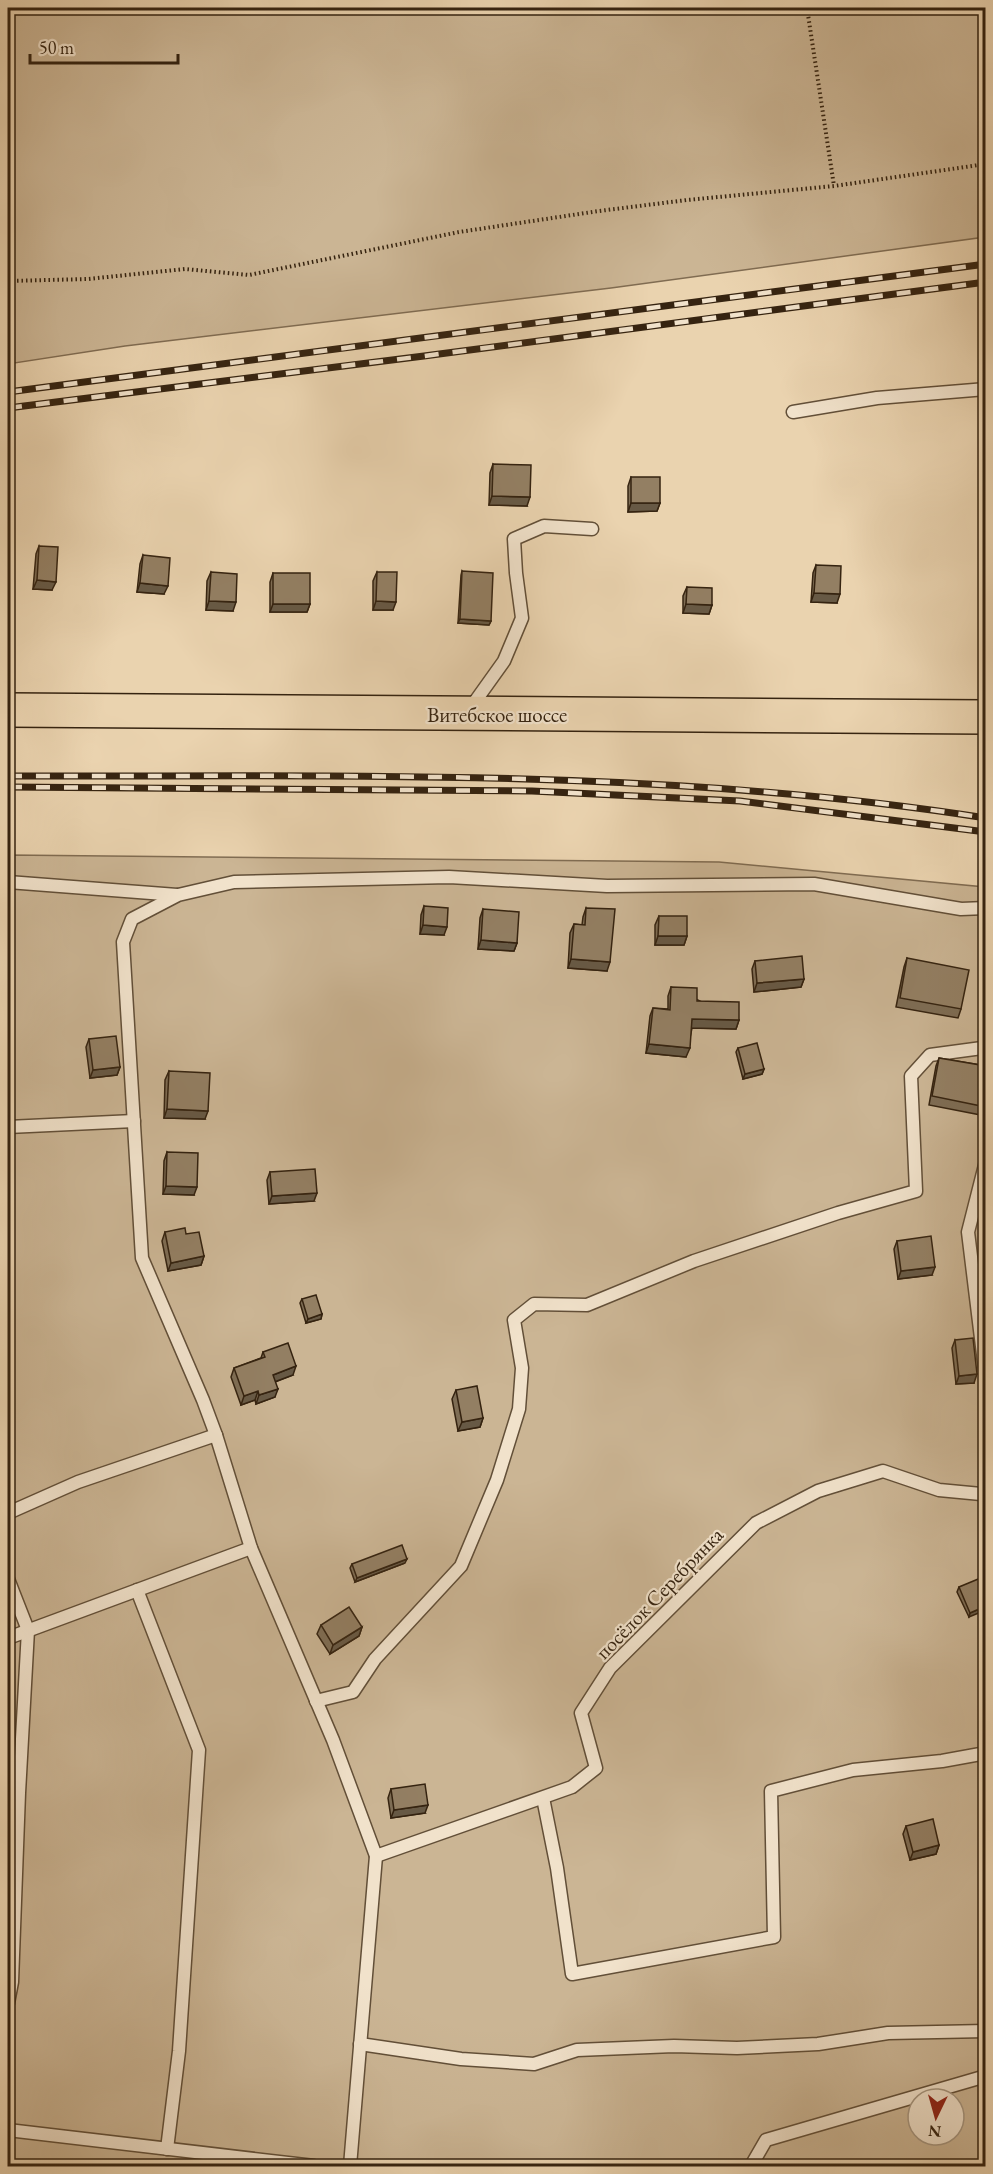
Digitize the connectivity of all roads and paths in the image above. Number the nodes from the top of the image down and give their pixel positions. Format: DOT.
graph roads {
  1 [pos="807,8"];
  2 [pos="986,164"];
  3 [pos="834,186"];
  4 [pos="8,281"];
  5 [pos="986,388"];
  6 [pos="793,412"];
  7 [pos="592,529"];
  8 [pos="8,710"];
  9 [pos="467,713"];
  10 [pos="986,717"];
  11 [pos="8,882"];
  12 [pos="178,895"];
  13 [pos="986,908"];
  14 [pos="986,1049"];
  15 [pos="134,1121"];
  16 [pos="8,1127"];
  17 [pos="986,1161"];
  18 [pos="986,1379"];
  19 [pos="216,1435"];
  20 [pos="986,1488"];
  21 [pos="8,1513"];
  22 [pos="251,1548"];
  23 [pos="8,1579"];
  24 [pos="137,1590"];
  25 [pos="28,1630"];
  26 [pos="8,1638"];
  27 [pos="316,1701"];
  28 [pos="986,1753"];
  29 [pos="543,1798"];
  30 [pos="376,1856"];
  31 [pos="8,2003"];
  32 [pos="986,2031"];
  33 [pos="360,2043"];
  34 [pos="986,2076"];
  35 [pos="8,2130"];
  36 [pos="167,2149"];
  37 [pos="314,2166"];
  38 [pos="350,2166"];
  39 [pos="751,2166"];
  1 -- 3 [label="path"];
  2 -- 3 [label="path"];
  3 -- 4 [label="path"];
  5 -- 6 [label="lane"];
  7 -- 9 [label="lane"];
  8 -- 9 [label="main road, Витебское шоссе"];
  9 -- 10 [label="main road, Витебское шоссе"];
  11 -- 12 [label="lane"];
  12 -- 13 [label="lane"];
  12 -- 15 [label="lane"];
  14 -- 27 [label="lane"];
  15 -- 16 [label="lane"];
  15 -- 19 [label="lane"];
  17 -- 18 [label="lane"];
  19 -- 21 [label="lane"];
  19 -- 22 [label="lane"];
  20 -- 29 [label="lane, посёлок Серебрянка"];
  22 -- 24 [label="lane"];
  22 -- 27 [label="lane"];
  23 -- 25 [label="lane"];
  24 -- 25 [label="lane"];
  24 -- 36 [label="lane"];
  25 -- 26 [label="lane"];
  25 -- 31 [label="lane"];
  27 -- 30 [label="lane"];
  28 -- 29 [label="lane"];
  29 -- 30 [label="lane, посёлок Серебрянка"];
  30 -- 33 [label="lane"];
  32 -- 33 [label="lane"];
  33 -- 38 [label="lane"];
  34 -- 39 [label="lane"];
  35 -- 36 [label="lane"];
  36 -- 37 [label="lane"];
}
